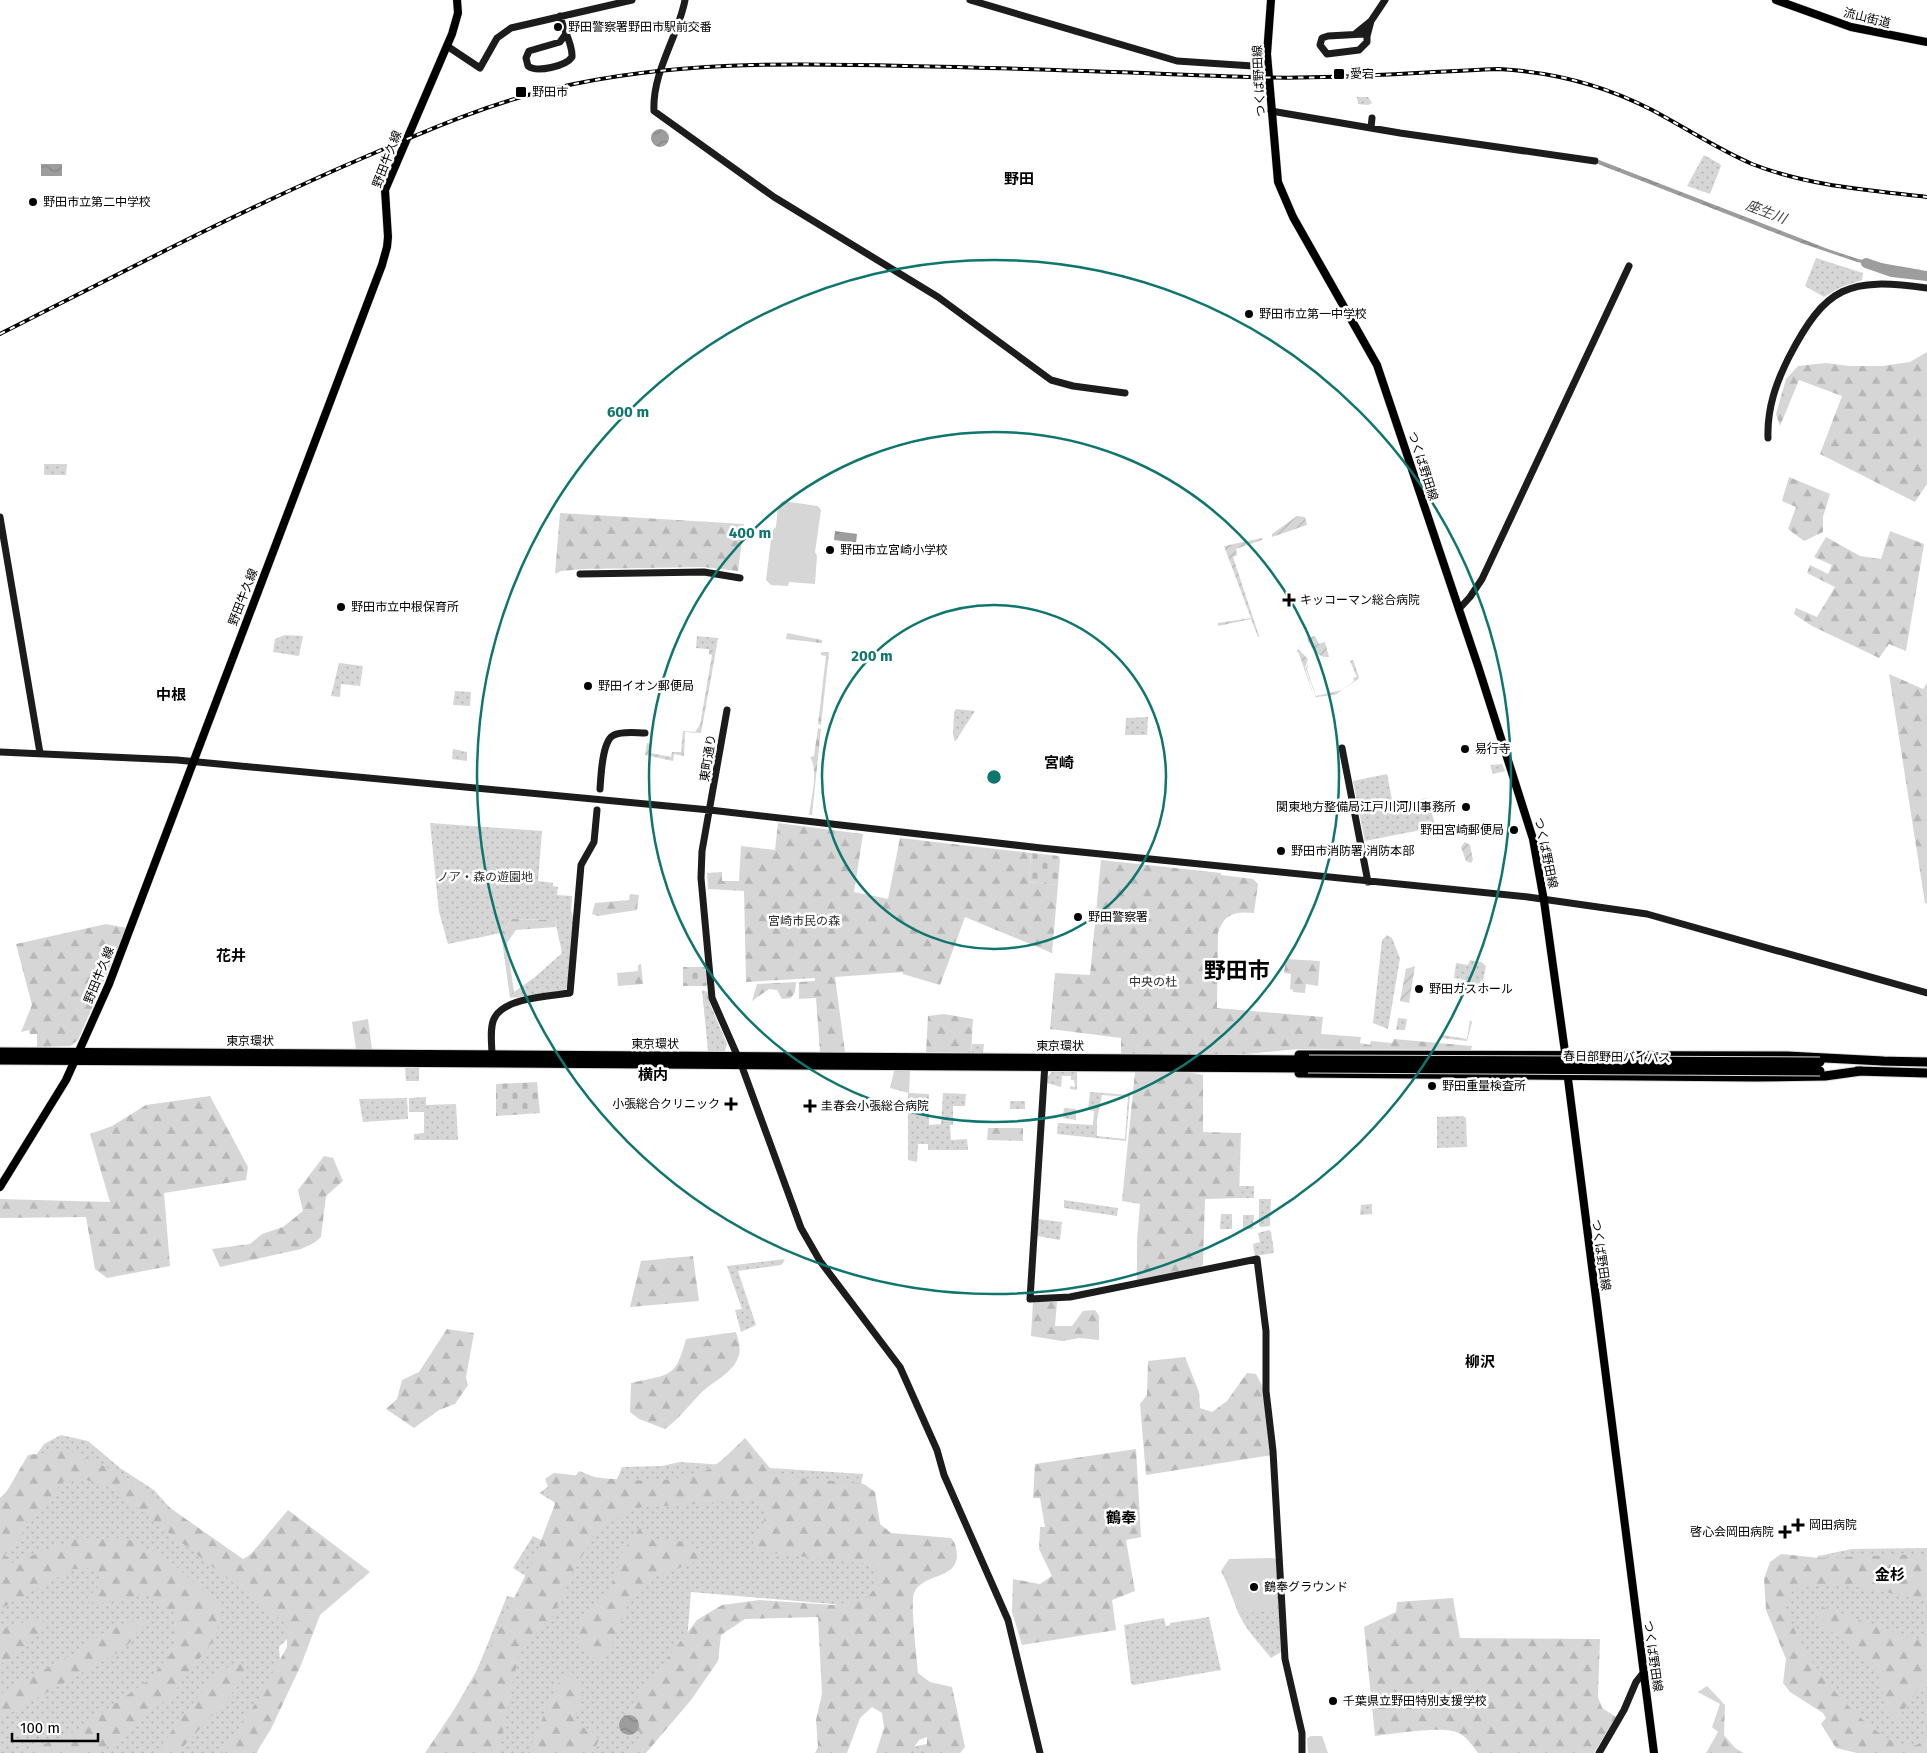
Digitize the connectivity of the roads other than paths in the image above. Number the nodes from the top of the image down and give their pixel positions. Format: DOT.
graph roads {
  1 [pos="458,0"];
  2 [pos="632,0"];
  3 [pos="685,0"];
  4 [pos="970,0"];
  5 [pos="1271,0"];
  6 [pos="1385,0"];
  7 [pos="1776,0"];
  8 [pos="560,16"];
  9 [pos="1371,21"];
  10 [pos="1355,34"];
  11 [pos="565,35"];
  12 [pos="1367,36"];
  13 [pos="1927,42"];
  14 [pos="447,46"];
  15 [pos="1268,67"];
  16 [pos="1271,112"];
  17 [pos="1372,118"];
  18 [pos="1371,128"];
  19 [pos="1595,161"];
  20 [pos="1629,266"];
  21 [pos="1927,288"];
  22 [pos="1125,394"];
  23 [pos="1768,438"];
  24 [pos="0,517"];
  25 [pos="580,574"];
  26 [pos="740,578"];
  27 [pos="1459,609"];
  28 [pos="726,710"];
  29 [pos="645,733"];
  30 [pos="1342,748"];
  31 [pos="0,752"];
  32 [pos="40,753"];
  33 [pos="193,762"];
  34 [pos="600,789"];
  35 [pos="597,810"];
  36 [pos="710,810"];
  37 [pos="1368,882"];
  38 [pos="1544,901"];
  39 [pos="1927,993"];
  40 [pos="0,1052"];
  41 [pos="492,1055"];
  42 [pos="1565,1056"];
  43 [pos="78,1057"];
  44 [pos="0,1060"];
  45 [pos="1250,1060"];
  46 [pos="740,1061"];
  47 [pos="1883,1061"];
  48 [pos="1045,1062"];
  49 [pos="1927,1062"];
  50 [pos="1308,1064"];
  51 [pos="1189,1067"];
  52 [pos="1820,1067"];
  53 [pos="1861,1071"];
  54 [pos="1927,1073"];
  55 [pos="1568,1076"];
  56 [pos="0,1187"];
  57 [pos="1644,1672"];
  58 [pos="1040,1753"];
  59 [pos="1302,1753"];
  60 [pos="1599,1753"];
  61 [pos="1654,1753"];
  1 -- 14 [label="main road, 野田牛久線"];
  2 -- 8 [label="street"];
  3 -- 22 [label="street"];
  4 -- 15 [label="street"];
  5 -- 15 [label="main road, つくば野田線"];
  6 -- 9 [label="street"];
  7 -- 13 [label="main road, 流山街道"];
  8 -- 11 [label="street"];
  8 -- 14 [label="street"];
  9 -- 10 [label="street"];
  9 -- 12 [label="street"];
  10 -- 12 [label="street"];
  10 -- 12 [label="street"];
  11 -- 11 [label="street"];
  14 -- 33 [label="main road, 野田牛久線"];
  15 -- 16 [label="main road, つくば野田線"];
  16 -- 18 [label="street"];
  16 -- 27 [label="main road, つくば野田線"];
  17 -- 18 [label="street"];
  18 -- 19 [label="street"];
  20 -- 27 [label="street"];
  21 -- 23 [label="street"];
  24 -- 32 [label="street"];
  25 -- 26 [label="street"];
  27 -- 38 [label="main road, つくば野田線"];
  28 -- 36 [label="street, 東町通り"];
  29 -- 34 [label="street"];
  30 -- 37 [label="street"];
  31 -- 32 [label="street"];
  32 -- 33 [label="street"];
  33 -- 36 [label="street"];
  33 -- 43 [label="main road, 野田牛久線"];
  35 -- 41 [label="street"];
  36 -- 37 [label="street"];
  36 -- 46 [label="street, 東町通り"];
  37 -- 38 [label="street"];
  38 -- 39 [label="street"];
  38 -- 42 [label="main road, つくば野田線"];
  40 -- 43 [label="highway, 東京環状"];
  41 -- 43 [label="highway, 東京環状"];
  41 -- 46 [label="highway, 東京環状"];
  42 -- 45 [label="highway"];
  42 -- 47 [label="highway"];
  42 -- 55 [label="main road, つくば野田線"];
  43 -- 44 [label="highway, 東京環状"];
  43 -- 46 [label="highway, 東京環状"];
  43 -- 56 [label="main road, 野田牛久線"];
  45 -- 48 [label="highway, 東京環状"];
  45 -- 50 [label="highway, 東京環状"];
  46 -- 48 [label="highway, 東京環状"];
  46 -- 58 [label="street, 東町通り"];
  47 -- 49 [label="highway, 春日部野田バイパス"];
  47 -- 52 [label="highway, 春日部野田バイパス"];
  48 -- 51 [label="highway, 東京環状"];
  48 -- 59 [label="street"];
  50 -- 51 [label="highway, 東京環状"];
  50 -- 52 [label="highway, 春日部野田バイパス, bridge"];
  51 -- 55 [label="highway"];
  52 -- 53 [label="highway, 春日部野田バイパス"];
  53 -- 54 [label="highway, 春日部野田バイパス"];
  53 -- 55 [label="highway"];
  55 -- 57 [label="main road, つくば野田線"];
  57 -- 60 [label="street"];
  57 -- 61 [label="main road, つくば野田線"];
}
